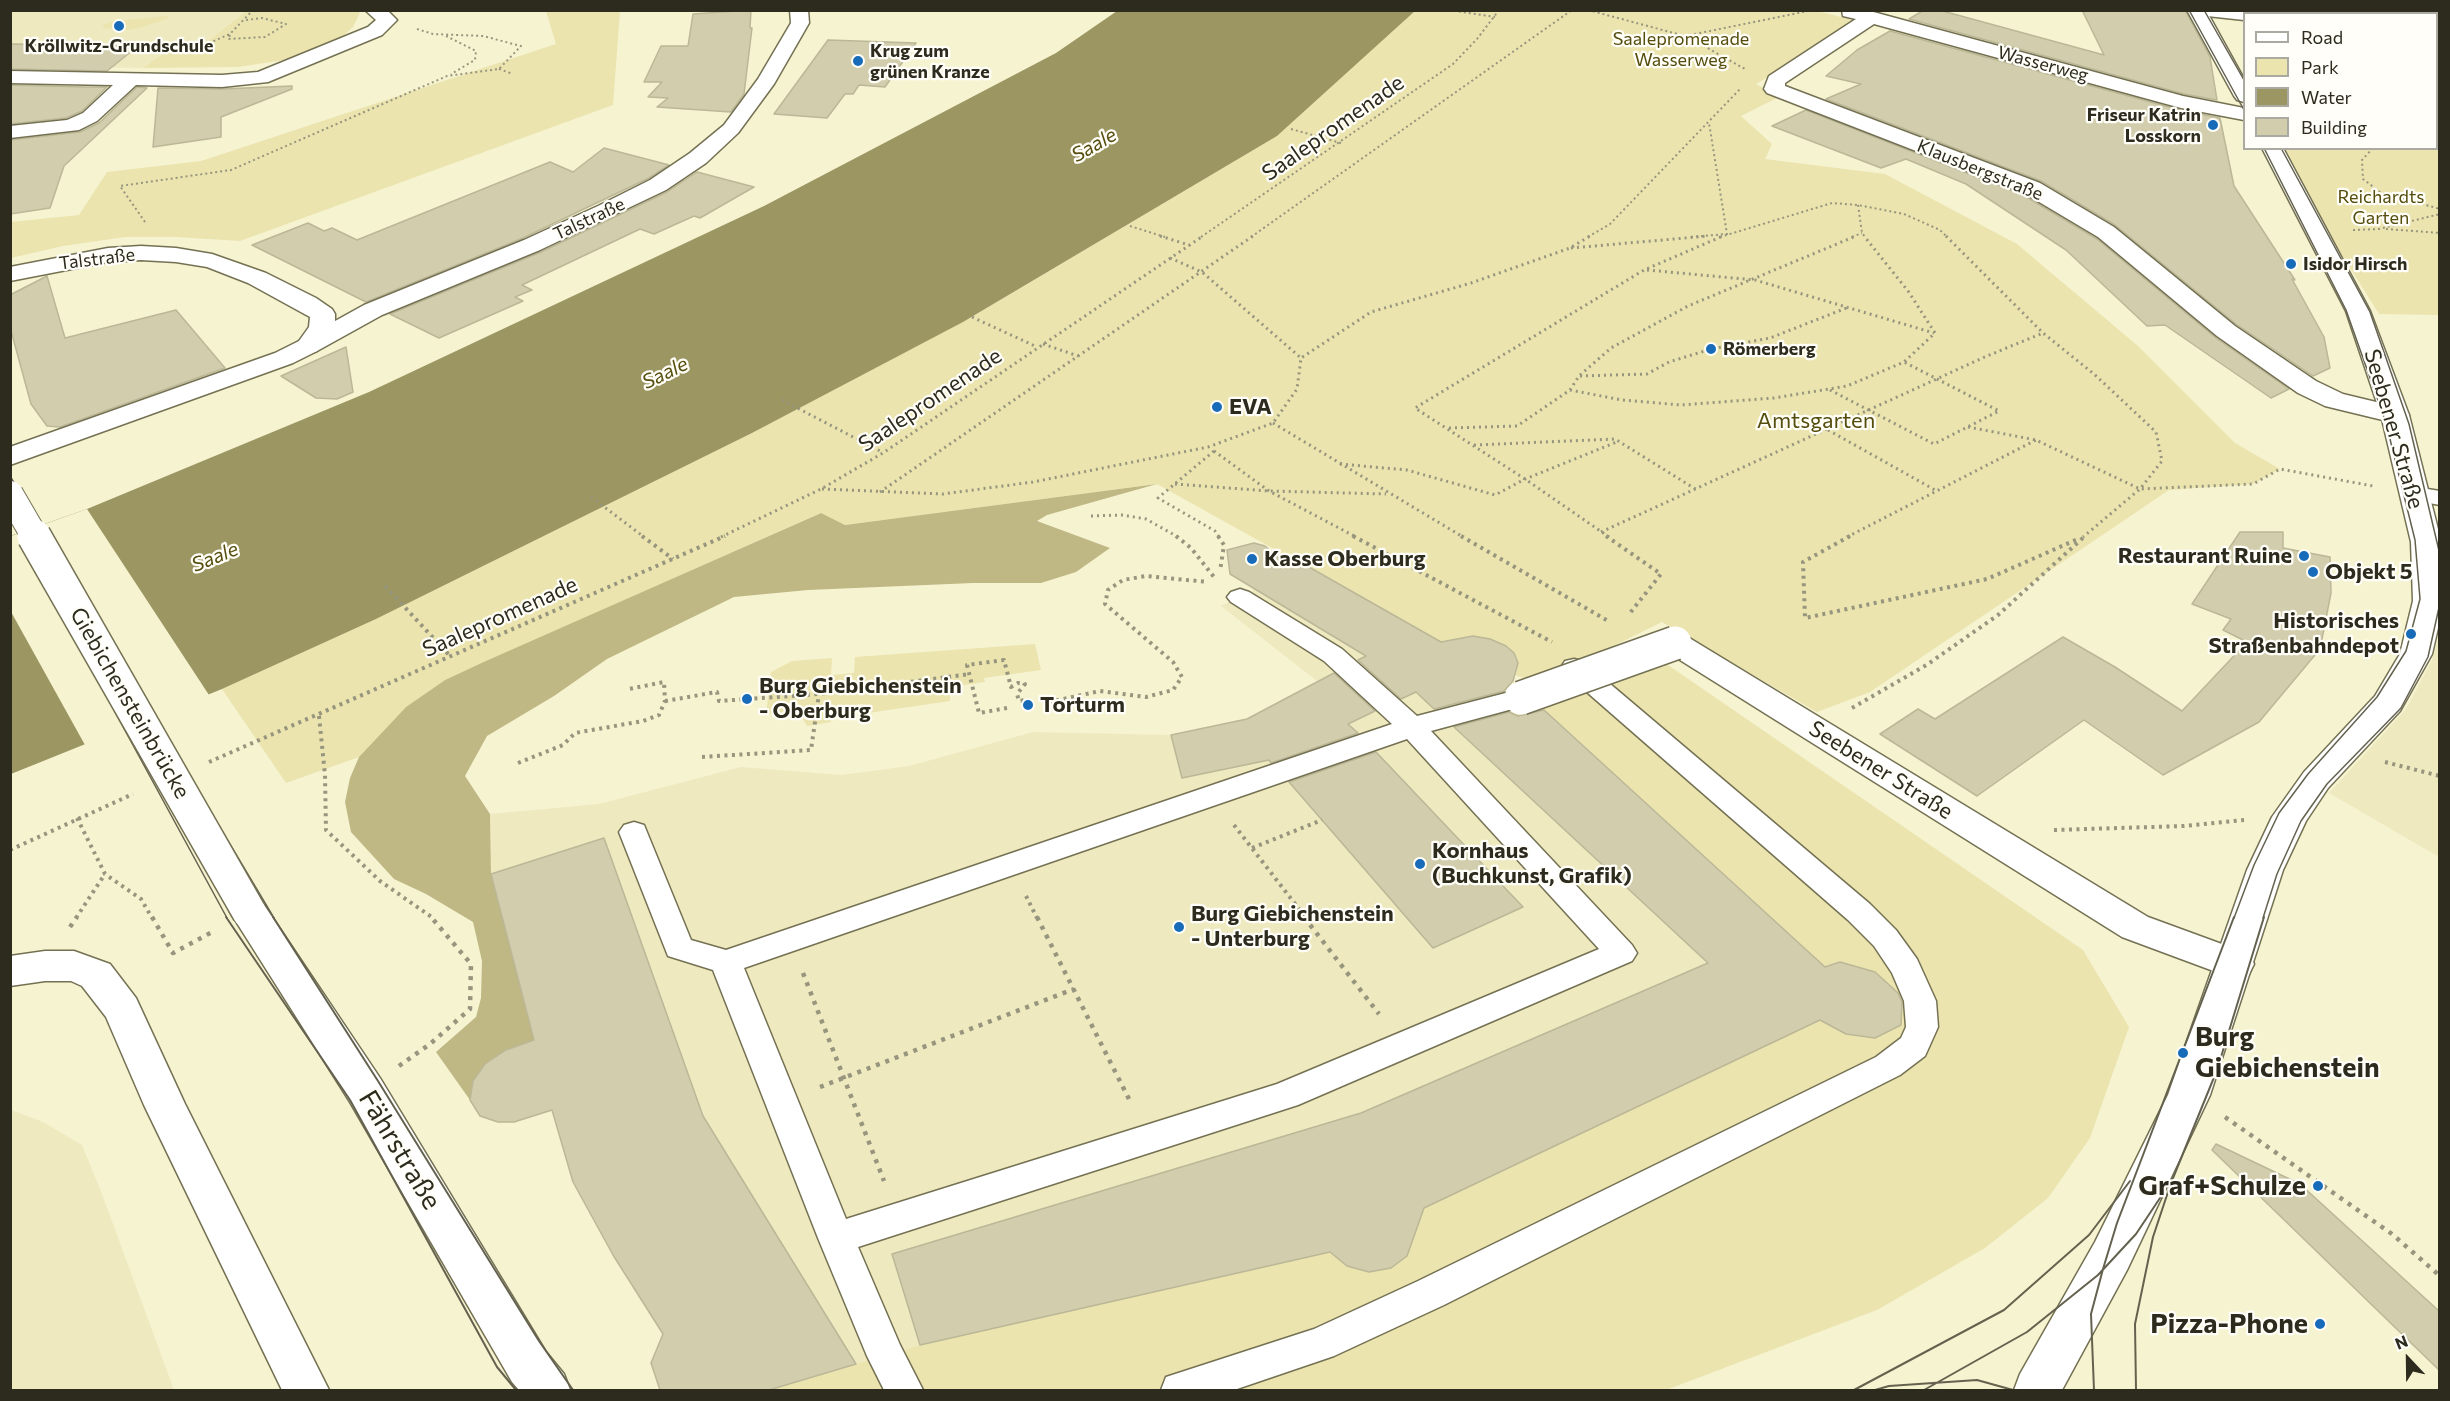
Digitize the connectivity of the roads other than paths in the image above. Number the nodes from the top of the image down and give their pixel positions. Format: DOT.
graph roads {
  1 [pos="800,10"];
  2 [pos="1843,10"];
  3 [pos="2196,10"];
  4 [pos="2207,10"];
  5 [pos="387,14"];
  6 [pos="2243,14"];
  7 [pos="1871,18"];
  8 [pos="10,77"];
  9 [pos="129,80"];
  10 [pos="2243,94"];
  11 [pos="2243,114"];
  12 [pos="10,132"];
  13 [pos="2273,150"];
  14 [pos="40,268"];
  15 [pos="10,274"];
  16 [pos="10,284"];
  17 [pos="309,346"];
  18 [pos="2395,415"];
  19 [pos="10,457"];
  20 [pos="10,495"];
  21 [pos="2427,496"];
  22 [pos="1229,590"];
  23 [pos="1574,667"];
  24 [pos="1521,698"];
  25 [pos="1412,727"];
  26 [pos="634,832"];
  27 [pos="249,912"];
  28 [pos="726,962"];
  29 [pos="2235,964"];
  30 [pos="28,969"];
  31 [pos="836,1238"];
  32 [pos="306,1390"];
  33 [pos="547,1390"];
  34 [pos="903,1390"];
  35 [pos="1180,1390"];
  36 [pos="2037,1390"];
  1 -- 17 [label="street, Talstraße"];
  2 -- 7 [label="street, Wasserweg"];
  3 -- 10 [label="street"];
  4 -- 6 [label="street"];
  5 -- 9 [label="street"];
  7 -- 11 [label="street, Wasserweg"];
  7 -- 18 [label="street, Klausbergstraße"];
  8 -- 9 [label="street"];
  9 -- 12 [label="street"];
  13 -- 18 [label="street, Seebener Straße"];
  14 -- 15 [label="street, Talstraße"];
  14 -- 16 [label="street, Talstraße"];
  14 -- 17 [label="street, Talstraße"];
  17 -- 19 [label="street, Talstraße"];
  18 -- 21 [label="street, Seebener Straße"];
  20 -- 27 [label="street, Giebichensteinbrücke, bridge"];
  21 -- 29 [label="street, Seebener Straße"];
  22 -- 25 [label="lane"];
  23 -- 35 [label="lane"];
  24 -- 25 [label="lane"];
  24 -- 29 [label="street, Seebener Straße, bridge"];
  25 -- 28 [label="lane"];
  25 -- 31 [label="lane"];
  26 -- 28 [label="lane"];
  27 -- 33 [label="street, Fährstraße"];
  28 -- 31 [label="lane"];
  29 -- 36 [label="street, Seebener Straße"];
  30 -- 32 [label="street"];
  31 -- 34 [label="lane"];
}
